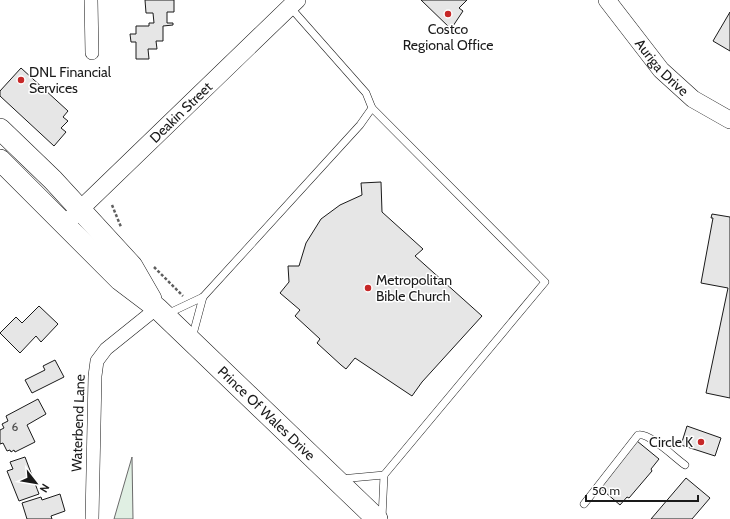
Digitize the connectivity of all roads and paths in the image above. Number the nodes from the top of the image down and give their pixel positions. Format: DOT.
graph roads {
  1 [pos="91,0"];
  2 [pos="607,0"];
  3 [pos="291,2"];
  4 [pos="92,53"];
  5 [pos="372,108"];
  6 [pos="730,120"];
  7 [pos="0,128"];
  8 [pos="0,160"];
  9 [pos="80,208"];
  10 [pos="64,224"];
  11 [pos="202,297"];
  12 [pos="161,312"];
  13 [pos="191,342"];
  14 [pos="685,465"];
  15 [pos="384,475"];
  16 [pos="334,480"];
  17 [pos="584,504"];
  18 [pos="92,519"];
  19 [pos="376,519"];
  20 [pos="382,519"];
  1 -- 4 [label="street"];
  2 -- 6 [label="street, Auriga Drive"];
  3 -- 5 [label="lane"];
  3 -- 9 [label="street, Deakin Street"];
  5 -- 11 [label="lane"];
  5 -- 15 [label="lane"];
  7 -- 9 [label="main road, Prince Of Wales Drive"];
  8 -- 10 [label="main road, Prince Of Wales Drive"];
  9 -- 10 [label="street, Deakin Street"];
  9 -- 12 [label="main road, Prince Of Wales Drive"];
  10 -- 12 [label="main road, Prince Of Wales Drive"];
  11 -- 12 [label="lane"];
  11 -- 13 [label="lane"];
  12 -- 13 [label="main road, Prince Of Wales Drive"];
  12 -- 18 [label="street, Waterbend Lane"];
  13 -- 16 [label="main road, Prince Of Wales Drive"];
  14 -- 17 [label="lane"];
  15 -- 16 [label="lane"];
  15 -- 20 [label="lane"];
  16 -- 19 [label="main road, Prince Of Wales Drive"];
}
